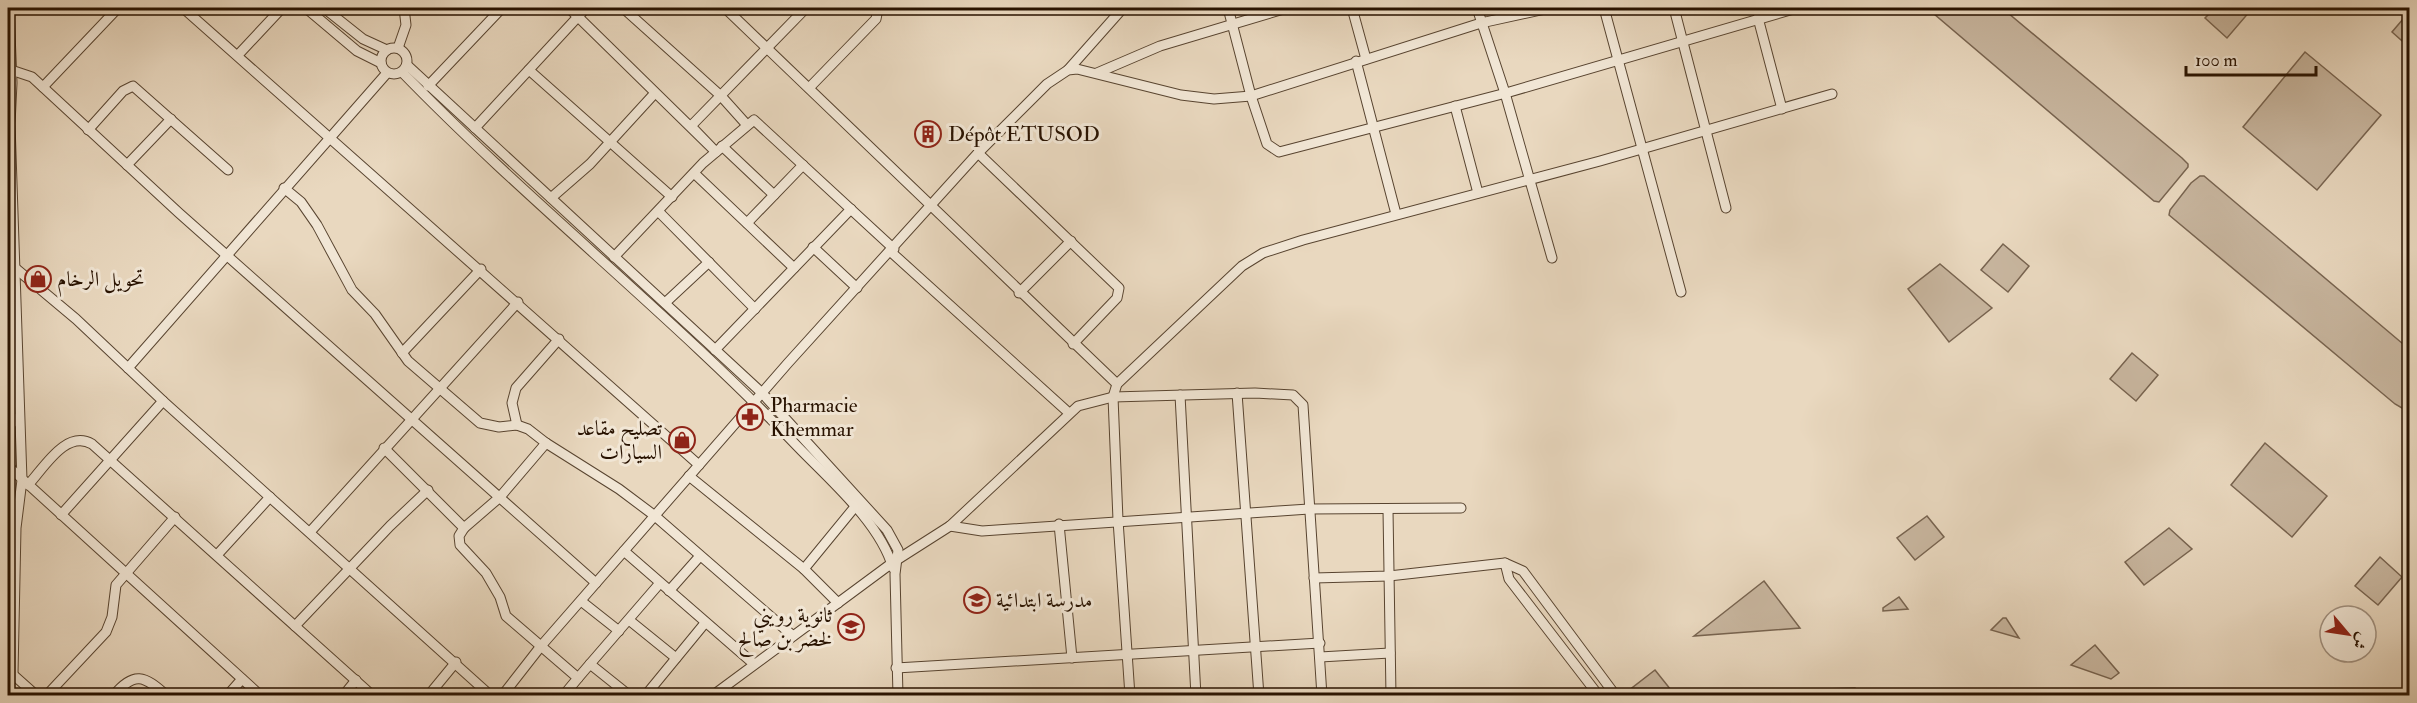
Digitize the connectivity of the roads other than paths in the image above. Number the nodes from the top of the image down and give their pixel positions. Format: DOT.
graph roads {
  1 [pos="9,8"];
  2 [pos="118,8"];
  3 [pos="183,8"];
  4 [pos="282,8"];
  5 [pos="306,8"];
  6 [pos="324,8"];
  7 [pos="404,8"];
  8 [pos="502,8"];
  9 [pos="569,8"];
  10 [pos="586,8"];
  11 [pos="623,8"];
  12 [pos="725,8"];
  13 [pos="806,8"];
  14 [pos="873,8"];
  15 [pos="1123,8"];
  16 [pos="1228,8"];
  17 [pos="1287,8"];
  18 [pos="1352,8"];
  19 [pos="1477,8"];
  20 [pos="1550,8"];
  21 [pos="1604,8"];
  22 [pos="1674,8"];
  23 [pos="1797,8"];
  24 [pos="578,17"];
  25 [pos="1758,18"];
  26 [pos="1481,23"];
  27 [pos="1233,25"];
  28 [pos="1683,42"];
  29 [pos="766,48"];
  30 [pos="392,49"];
  31 [pos="238,55"];
  32 [pos="1361,60"];
  33 [pos="1618,61"];
  34 [pos="381,63"];
  35 [pos="9,69"];
  36 [pos="405,69"];
  37 [pos="529,70"];
  38 [pos="1068,70"];
  39 [pos="387,73"];
  40 [pos="1097,73"];
  41 [pos="428,86"];
  42 [pos="44,87"];
  43 [pos="809,88"];
  44 [pos="655,93"];
  45 [pos="1505,93"];
  46 [pos="1832,94"];
  47 [pos="721,96"];
  48 [pos="1251,96"];
  49 [pos="1455,106"];
  50 [pos="1782,109"];
  51 [pos="171,119"];
  52 [pos="9,124"];
  53 [pos="747,125"];
  54 [pos="1373,126"];
  55 [pos="475,128"];
  56 [pos="88,130"];
  57 [pos="1707,131"];
  58 [pos="330,136"];
  59 [pos="610,142"];
  60 [pos="719,149"];
  61 [pos="1642,149"];
  62 [pos="978,153"];
  63 [pos="127,165"];
  64 [pos="803,165"];
  65 [pos="228,170"];
  66 [pos="694,172"];
  67 [pos="1529,180"];
  68 [pos="284,188"];
  69 [pos="1478,193"];
  70 [pos="774,195"];
  71 [pos="672,197"];
  72 [pos="551,198"];
  73 [pos="930,207"];
  74 [pos="1726,208"];
  75 [pos="851,209"];
  76 [pos="659,212"];
  77 [pos="1396,214"];
  78 [pos="747,223"];
  79 [pos="1071,241"];
  80 [pos="813,247"];
  81 [pos="892,250"];
  82 [pos="226,253"];
  83 [pos="614,256"];
  84 [pos="1552,258"];
  85 [pos="709,262"];
  86 [pos="12,265"];
  87 [pos="794,268"];
  88 [pos="481,269"];
  89 [pos="857,288"];
  90 [pos="1681,292"];
  91 [pos="1019,293"];
  92 [pos="518,303"];
  93 [pos="665,303"];
  94 [pos="755,309"];
  95 [pos="8,318"];
  96 [pos="16,323"];
  97 [pos="559,339"];
  98 [pos="1073,344"];
  99 [pos="715,350"];
  100 [pos="402,353"];
  101 [pos="128,368"];
  102 [pos="1117,384"];
  103 [pos="439,387"];
  104 [pos="762,393"];
  105 [pos="1237,393"];
  106 [pos="1180,395"];
  107 [pos="1113,397"];
  108 [pos="163,402"];
  109 [pos="755,402"];
  110 [pos="1069,413"];
  111 [pos="19,417"];
  112 [pos="410,419"];
  113 [pos="517,425"];
  114 [pos="8,427"];
  115 [pos="546,443"];
  116 [pos="384,448"];
  117 [pos="112,460"];
  118 [pos="699,465"];
  119 [pos="8,466"];
  120 [pos="689,476"];
  121 [pos="25,482"];
  122 [pos="428,490"];
  123 [pos="270,497"];
  124 [pos="500,497"];
  125 [pos="17,508"];
  126 [pos="854,508"];
  127 [pos="1461,508"];
  128 [pos="1309,509"];
  129 [pos="1388,510"];
  130 [pos="1246,512"];
  131 [pos="61,515"];
  132 [pos="655,516"];
  133 [pos="1187,516"];
  134 [pos="175,517"];
  135 [pos="1118,520"];
  136 [pos="8,523"];
  137 [pos="1059,524"];
  138 [pos="950,526"];
  139 [pos="464,528"];
  140 [pos="310,532"];
  141 [pos="624,551"];
  142 [pos="217,555"];
  143 [pos="700,556"];
  144 [pos="895,561"];
  145 [pos="1505,563"];
  146 [pos="804,568"];
  147 [pos="350,569"];
  148 [pos="124,573"];
  149 [pos="1389,576"];
  150 [pos="1314,578"];
  151 [pos="596,583"];
  152 [pos="660,584"];
  153 [pos="669,591"];
  154 [pos="580,601"];
  155 [pos="838,603"];
  156 [pos="629,620"];
  157 [pos="705,623"];
  158 [pos="295,626"];
  159 [pos="619,631"];
  160 [pos="793,636"];
  161 [pos="1320,643"];
  162 [pos="541,646"];
  163 [pos="1256,647"];
  164 [pos="1195,651"];
  165 [pos="1390,652"];
  166 [pos="1127,655"];
  167 [pos="1320,657"];
  168 [pos="676,658"];
  169 [pos="1072,658"];
  170 [pos="456,662"];
  171 [pos="590,664"];
  172 [pos="754,664"];
  173 [pos="896,668"];
  174 [pos="10,672"];
  175 [pos="578,678"];
  176 [pos="242,679"];
  177 [pos="356,680"];
  178 [pos="37,696"];
  179 [pos="46,696"];
  180 [pos="113,696"];
  181 [pos="167,696"];
  182 [pos="227,696"];
  183 [pos="261,696"];
  184 [pos="343,696"];
  185 [pos="373,696"];
  186 [pos="428,696"];
  187 [pos="490,696"];
  188 [pos="502,696"];
  189 [pos="563,696"];
  190 [pos="630,696"];
  191 [pos="645,696"];
  192 [pos="712,696"];
  193 [pos="898,696"];
  194 [pos="1130,696"];
  195 [pos="1196,696"];
  196 [pos="1258,696"];
  197 [pos="1322,696"];
  198 [pos="1391,696"];
  199 [pos="1599,696"];
  200 [pos="1616,696"];
  1 -- 35 [label="street"];
  2 -- 42 [label="street"];
  3 -- 31 [label="street"];
  4 -- 31 [label="street"];
  5 -- 34 [label="street"];
  6 -- 30 [label="street"];
  7 -- 30 [label="street"];
  8 -- 41 [label="street"];
  9 -- 24 [label="street"];
  10 -- 24 [label="street"];
  11 -- 47 [label="street"];
  12 -- 29 [label="street"];
  13 -- 29 [label="street"];
  14 -- 43 [label="street"];
  15 -- 38 [label="street"];
  16 -- 27 [label="street"];
  17 -- 27 [label="street"];
  18 -- 32 [label="street"];
  19 -- 26 [label="street"];
  20 -- 26 [label="street"];
  21 -- 33 [label="street"];
  22 -- 28 [label="street"];
  23 -- 25 [label="street"];
  24 -- 37 [label="street"];
  24 -- 44 [label="street"];
  25 -- 28 [label="street"];
  25 -- 50 [label="street"];
  26 -- 32 [label="street"];
  26 -- 45 [label="street"];
  27 -- 40 [label="street"];
  27 -- 48 [label="street"];
  28 -- 33 [label="street"];
  28 -- 57 [label="street"];
  29 -- 43 [label="street"];
  29 -- 47 [label="street"];
  30 -- 34 [label="street"];
  30 -- 36 [label="street"];
  31 -- 58 [label="street"];
  32 -- 48 [label="street"];
  32 -- 54 [label="street"];
  33 -- 45 [label="street"];
  33 -- 61 [label="street"];
  34 -- 39 [label="street"];
  35 -- 42 [label="street"];
  35 -- 52 [label="street"];
  36 -- 39 [label="street"];
  36 -- 41 [label="street"];
  36 -- 109 [label="street"];
  37 -- 55 [label="street"];
  37 -- 59 [label="street"];
  38 -- 40 [label="street"];
  38 -- 62 [label="street"];
  39 -- 58 [label="street"];
  40 -- 48 [label="street"];
  41 -- 55 [label="street"];
  42 -- 56 [label="street"];
  43 -- 73 [label="street"];
  44 -- 59 [label="street"];
  44 -- 60 [label="street"];
  45 -- 49 [label="street"];
  45 -- 67 [label="street"];
  46 -- 50 [label="street"];
  47 -- 53 [label="street"];
  47 -- 60 [label="street"];
  48 -- 54 [label="street"];
  49 -- 54 [label="street"];
  49 -- 69 [label="street"];
  50 -- 57 [label="street"];
  51 -- 56 [label="street"];
  51 -- 63 [label="street"];
  51 -- 65 [label="street"];
  52 -- 86 [label="street"];
  53 -- 60 [label="street"];
  53 -- 64 [label="street"];
  54 -- 77 [label="street"];
  55 -- 72 [label="street"];
  56 -- 63 [label="street"];
  57 -- 61 [label="street"];
  57 -- 74 [label="street"];
  58 -- 68 [label="street"];
  58 -- 88 [label="street"];
  59 -- 71 [label="street"];
  59 -- 72 [label="street"];
  60 -- 66 [label="street"];
  60 -- 70 [label="street"];
  61 -- 67 [label="street"];
  61 -- 90 [label="street"];
  62 -- 73 [label="street"];
  62 -- 79 [label="street"];
  63 -- 82 [label="street"];
  64 -- 70 [label="street"];
  64 -- 75 [label="street"];
  66 -- 71 [label="street"];
  66 -- 78 [label="street"];
  67 -- 69 [label="street"];
  67 -- 84 [label="street"];
  68 -- 82 [label="street"];
  68 -- 100 [label="street"];
  69 -- 77 [label="street"];
  70 -- 78 [label="street"];
  71 -- 76 [label="street"];
  72 -- 83 [label="street"];
  73 -- 81 [label="street"];
  73 -- 91 [label="street"];
  75 -- 80 [label="street"];
  75 -- 81 [label="street"];
  76 -- 83 [label="street"];
  76 -- 85 [label="street"];
  77 -- 102 [label="street"];
  78 -- 87 [label="street"];
  79 -- 91 [label="street"];
  79 -- 98 [label="street"];
  80 -- 87 [label="street"];
  80 -- 89 [label="street"];
  81 -- 89 [label="street"];
  81 -- 110 [label="street"];
  82 -- 101 [label="street"];
  82 -- 112 [label="street"];
  83 -- 93 [label="street"];
  85 -- 93 [label="street"];
  85 -- 94 [label="street"];
  86 -- 96 [label="street"];
  86 -- 101 [label="street"];
  87 -- 94 [label="street"];
  88 -- 92 [label="street"];
  88 -- 100 [label="street"];
  89 -- 104 [label="street"];
  91 -- 98 [label="street"];
  92 -- 97 [label="street"];
  92 -- 103 [label="street"];
  93 -- 99 [label="street"];
  94 -- 99 [label="street"];
  95 -- 96 [label="street"];
  96 -- 111 [label="street"];
  97 -- 113 [label="street"];
  97 -- 118 [label="street"];
  98 -- 102 [label="street"];
  99 -- 104 [label="street"];
  100 -- 103 [label="street"];
  101 -- 108 [label="street"];
  102 -- 107 [label="street"];
  103 -- 112 [label="street"];
  103 -- 113 [label="street"];
  104 -- 109 [label="street"];
  104 -- 144 [label="street"];
  105 -- 106 [label="street"];
  105 -- 128 [label="street"];
  105 -- 130 [label="street"];
  106 -- 107 [label="street"];
  106 -- 133 [label="street"];
  107 -- 110 [label="street"];
  107 -- 135 [label="street"];
  108 -- 117 [label="street"];
  108 -- 123 [label="street"];
  109 -- 118 [label="street"];
  109 -- 126 [label="street"];
  110 -- 138 [label="street"];
  111 -- 114 [label="street"];
  111 -- 121 [label="street"];
  112 -- 116 [label="street"];
  112 -- 124 [label="street"];
  113 -- 115 [label="street"];
  115 -- 124 [label="street"];
  115 -- 132 [label="street"];
  116 -- 122 [label="street"];
  116 -- 140 [label="street"];
  117 -- 121 [label="street"];
  117 -- 131 [label="street"];
  117 -- 134 [label="street"];
  118 -- 120 [label="street"];
  119 -- 121 [label="street"];
  120 -- 132 [label="street"];
  120 -- 146 [label="street"];
  121 -- 125 [label="street"];
  121 -- 131 [label="street"];
  122 -- 139 [label="street"];
  122 -- 147 [label="street"];
  123 -- 140 [label="street"];
  123 -- 142 [label="street"];
  124 -- 139 [label="street"];
  124 -- 151 [label="street"];
  125 -- 136 [label="street"];
  125 -- 174 [label="street"];
  126 -- 144 [label="street"];
  126 -- 146 [label="street"];
  127 -- 129 [label="street"];
  128 -- 129 [label="street"];
  128 -- 130 [label="street"];
  128 -- 150 [label="street"];
  129 -- 149 [label="street"];
  130 -- 133 [label="street"];
  130 -- 163 [label="street"];
  131 -- 148 [label="street"];
  132 -- 141 [label="street"];
  132 -- 143 [label="street"];
  133 -- 135 [label="street"];
  133 -- 164 [label="street"];
  134 -- 142 [label="street"];
  134 -- 148 [label="street"];
  135 -- 137 [label="street"];
  135 -- 166 [label="street"];
  137 -- 138 [label="street"];
  137 -- 169 [label="street"];
  138 -- 144 [label="street"];
  139 -- 162 [label="street"];
  140 -- 147 [label="street"];
  141 -- 151 [label="street"];
  141 -- 152 [label="street"];
  142 -- 158 [label="street"];
  143 -- 153 [label="street"];
  143 -- 160 [label="street"];
  144 -- 155 [label="street"];
  144 -- 173 [label="street"];
  145 -- 149 [label="street"];
  145 -- 199 [label="street"];
  145 -- 200 [label="street"];
  146 -- 155 [label="street"];
  147 -- 158 [label="street"];
  147 -- 170 [label="street"];
  148 -- 176 [label="street"];
  148 -- 179 [label="street"];
  149 -- 150 [label="street"];
  149 -- 165 [label="street"];
  150 -- 161 [label="street"];
  151 -- 154 [label="street"];
  152 -- 153 [label="street"];
  152 -- 156 [label="street"];
  153 -- 157 [label="street"];
  154 -- 159 [label="street"];
  154 -- 162 [label="street"];
  155 -- 160 [label="street"];
  156 -- 159 [label="street"];
  156 -- 168 [label="street"];
  157 -- 168 [label="street"];
  157 -- 172 [label="street"];
  158 -- 177 [label="street"];
  159 -- 171 [label="street"];
  160 -- 172 [label="street"];
  161 -- 163 [label="street"];
  161 -- 167 [label="street"];
  162 -- 175 [label="street"];
  162 -- 188 [label="street"];
  163 -- 164 [label="street"];
  163 -- 196 [label="street"];
  164 -- 166 [label="street"];
  164 -- 195 [label="street"];
  165 -- 167 [label="street"];
  165 -- 198 [label="street"];
  166 -- 169 [label="street"];
  166 -- 194 [label="street"];
  167 -- 197 [label="street"];
  168 -- 191 [label="street"];
  169 -- 173 [label="street"];
  170 -- 186 [label="street"];
  170 -- 187 [label="street"];
  171 -- 175 [label="street"];
  171 -- 190 [label="street"];
  172 -- 192 [label="street"];
  173 -- 193 [label="street"];
  174 -- 178 [label="street"];
  175 -- 189 [label="street"];
  176 -- 182 [label="street"];
  176 -- 183 [label="street"];
  177 -- 184 [label="street"];
  177 -- 185 [label="street"];
  180 -- 181 [label="street"];
}
